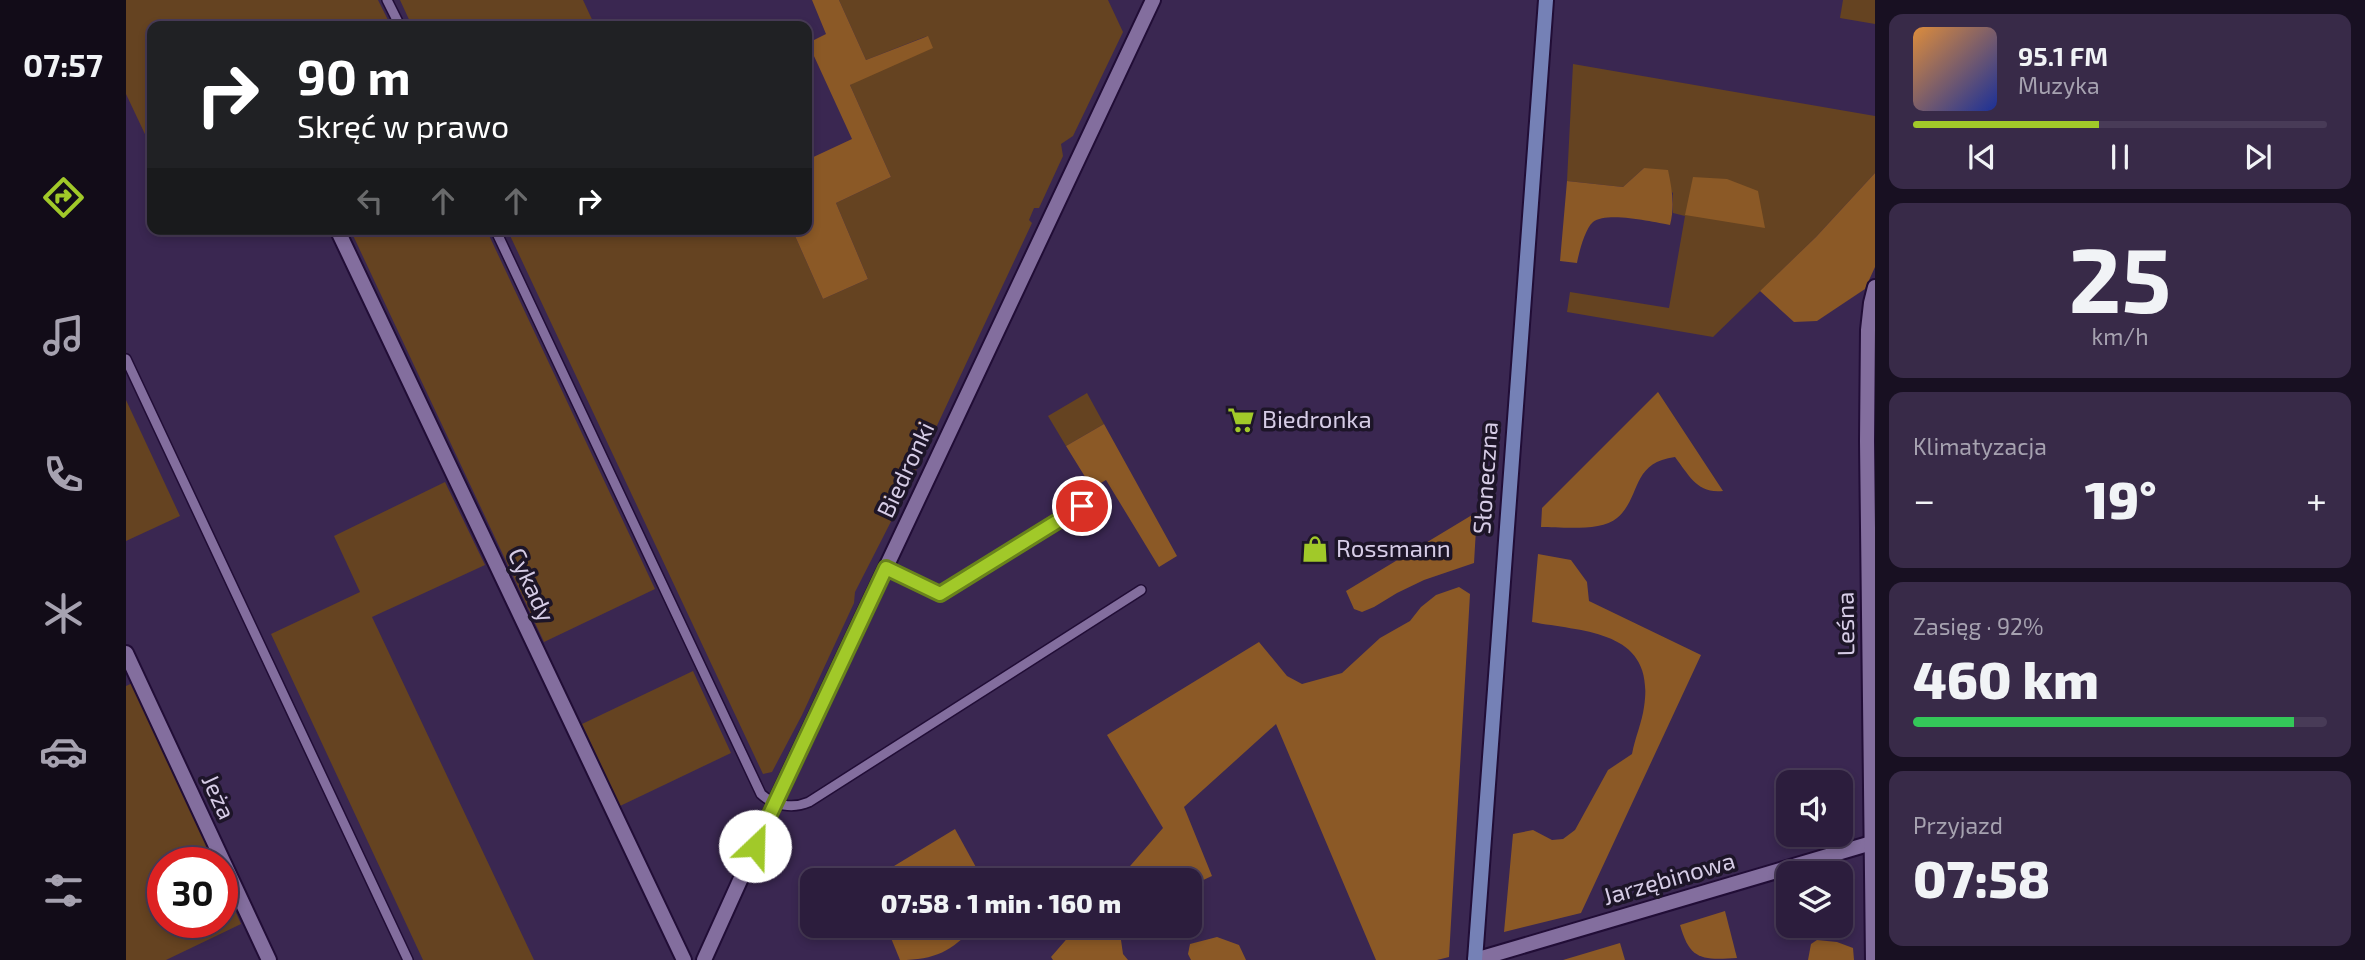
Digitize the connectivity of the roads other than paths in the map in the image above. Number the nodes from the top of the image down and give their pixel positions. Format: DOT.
graph roads {
  1 [pos="387,0"];
  2 [pos="1153,0"];
  3 [pos="1546,0"];
  4 [pos="398,21"];
  5 [pos="340,235"];
  6 [pos="498,235"];
  7 [pos="1875,288"];
  8 [pos="1873,303"];
  9 [pos="126,359"];
  10 [pos="1101,494"];
  11 [pos="886,568"];
  12 [pos="1141,590"];
  13 [pos="126,653"];
  14 [pos="775,803"];
  15 [pos="1874,843"];
  16 [pos="269,960"];
  17 [pos="408,960"];
  18 [pos="684,960"];
  19 [pos="704,960"];
  20 [pos="1475,960"];
  21 [pos="1873,960"];
  1 -- 4 [label="lane"];
  2 -- 11 [label="street, Biedronki"];
  3 -- 20 [label="main road, Słoneczna"];
  5 -- 18 [label="street, Cykady"];
  6 -- 14 [label="lane"];
  7 -- 8 [label="street, Leśna"];
  8 -- 15 [label="street, Leśna"];
  9 -- 17 [label="lane"];
  10 -- 11 [label="lane"];
  11 -- 14 [label="street, Biedronki"];
  12 -- 14 [label="lane"];
  13 -- 16 [label="street, Jeża"];
  14 -- 19 [label="street, Biedronki"];
  15 -- 20 [label="street, Jarzębinowa"];
  15 -- 21 [label="street, Leśna"];
}
